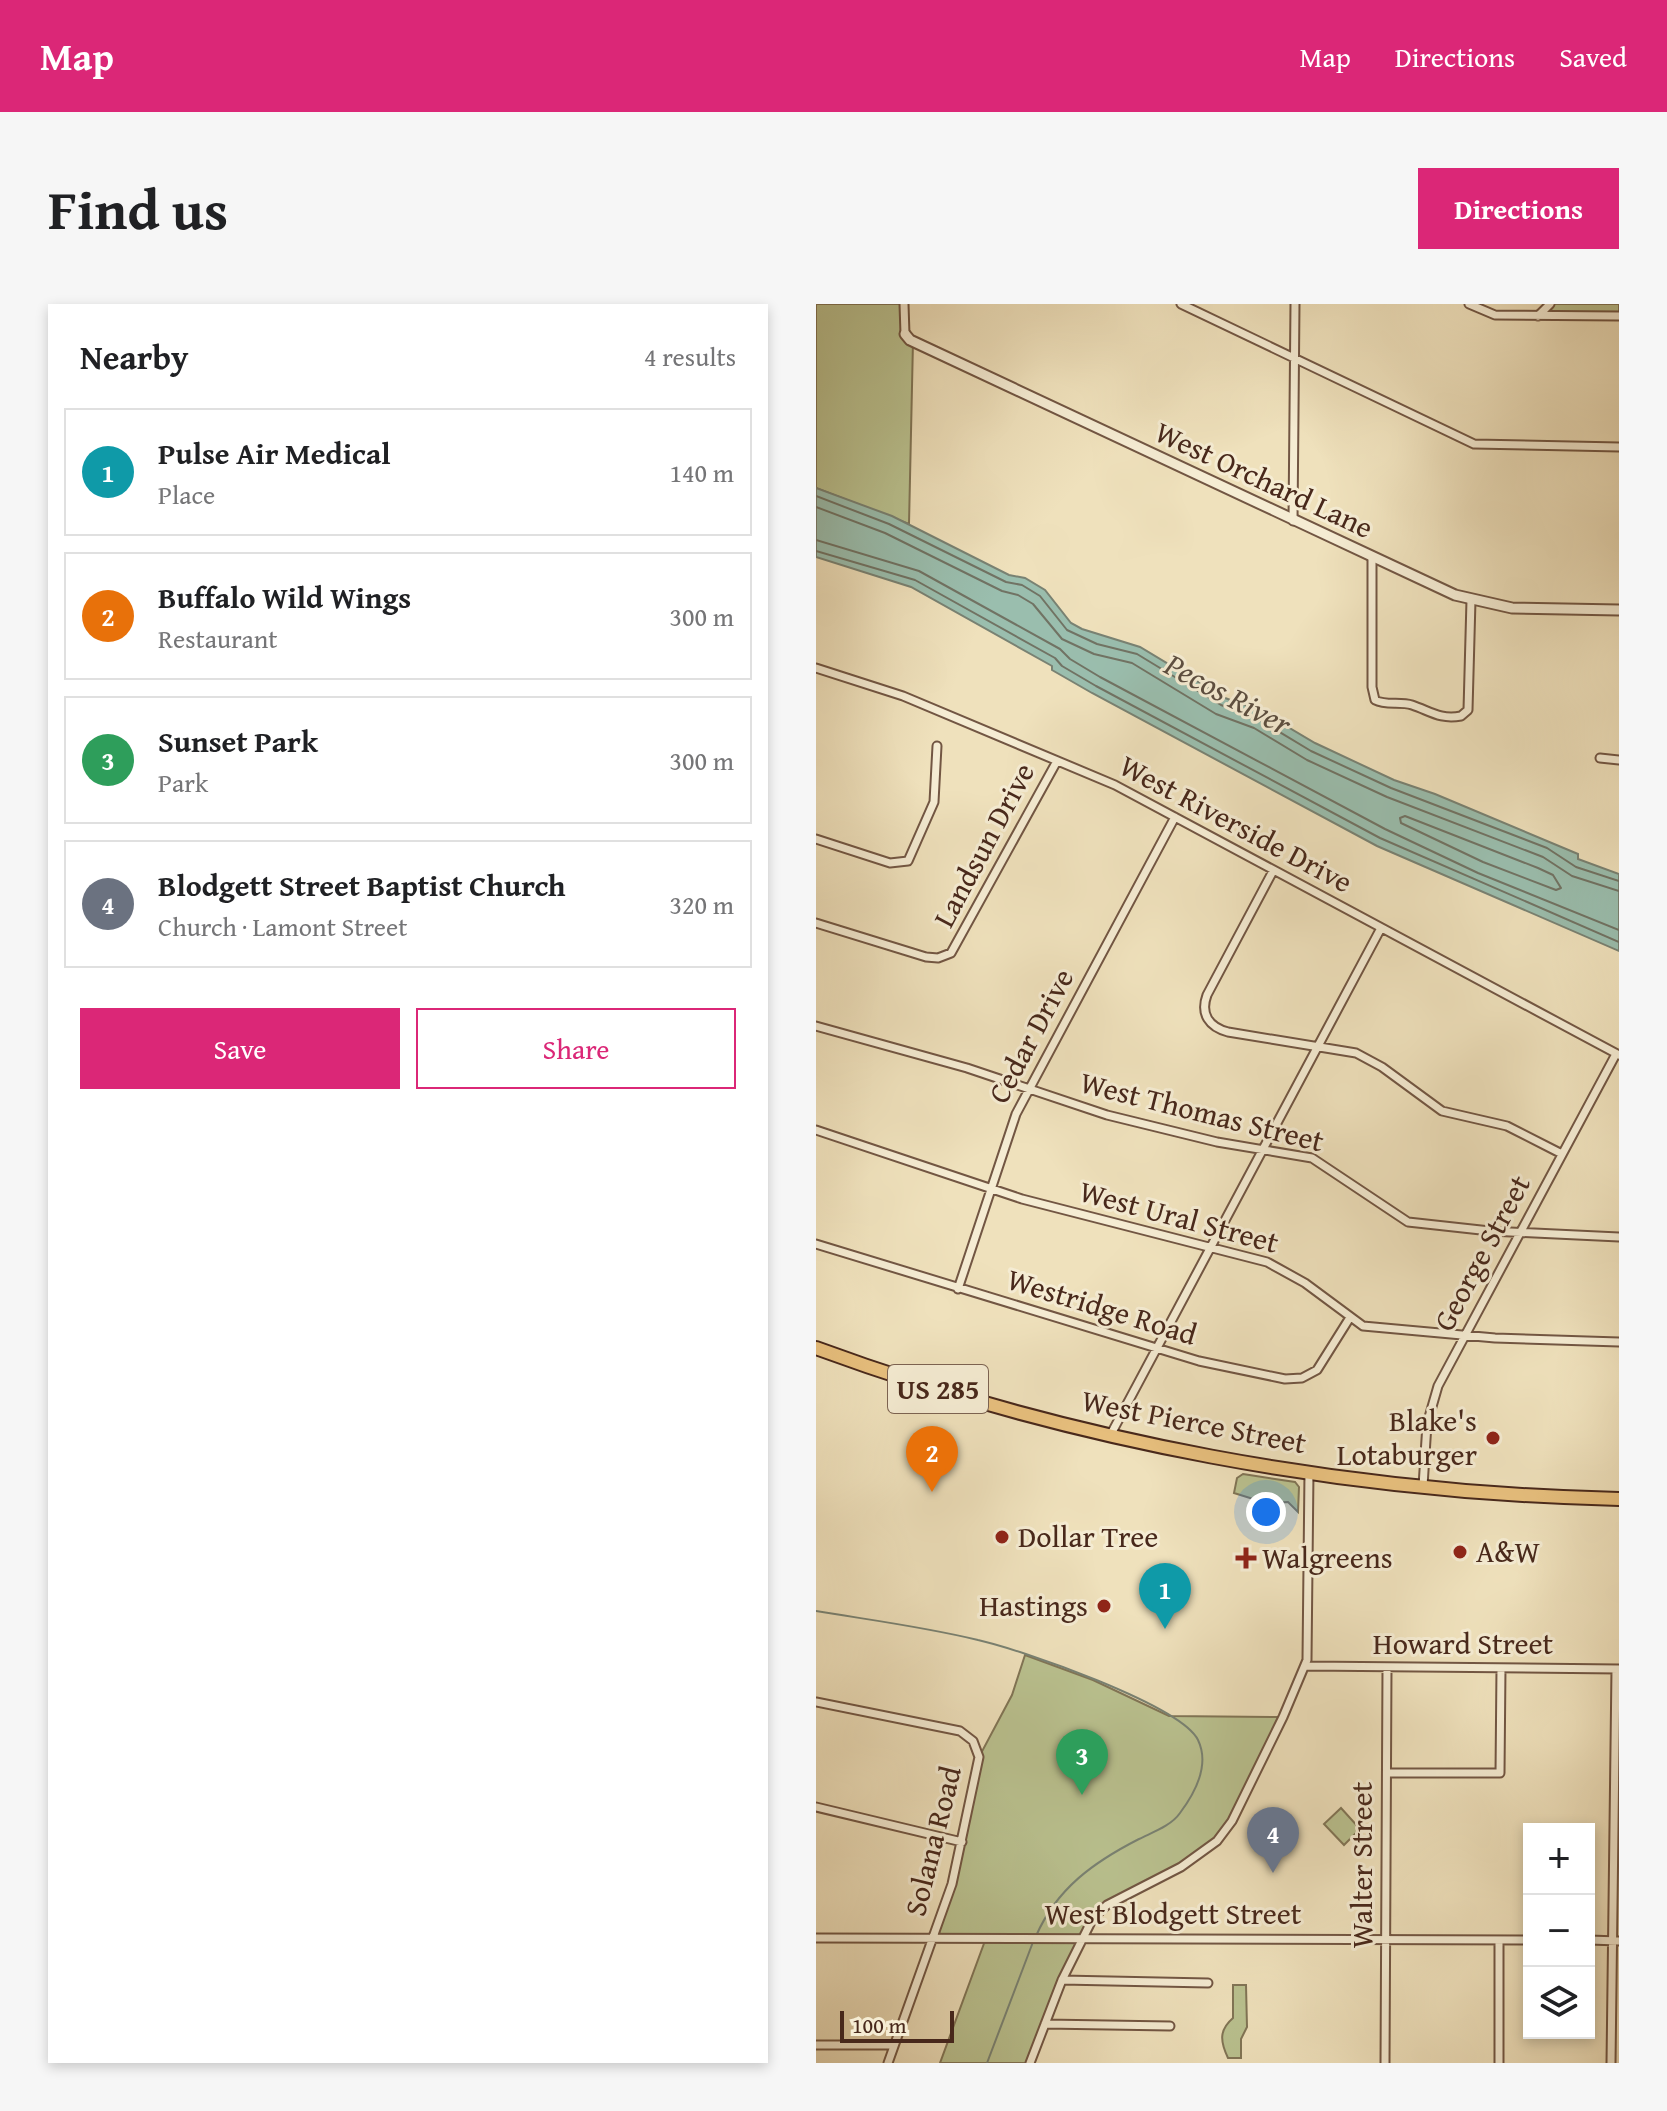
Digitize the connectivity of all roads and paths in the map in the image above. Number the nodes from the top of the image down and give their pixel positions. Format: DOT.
graph roads {
  1 [pos="904,304"];
  2 [pos="1181,304"];
  3 [pos="1295,304"];
  4 [pos="1469,304"];
  5 [pos="1550,304"];
  6 [pos="1538,316"];
  7 [pos="1619,316"];
  8 [pos="905,334"];
  9 [pos="1296,356"];
  10 [pos="1619,447"];
  11 [pos="1293,521"];
  12 [pos="1372,557"];
  13 [pos="1471,600"];
  14 [pos="1619,610"];
  15 [pos="816,668"];
  16 [pos="937,746"];
  17 [pos="1600,758"];
  18 [pos="1619,760"];
  19 [pos="1057,761"];
  20 [pos="1175,817"];
  21 [pos="816,839"];
  22 [pos="1273,871"];
  23 [pos="816,923"];
  24 [pos="1381,928"];
  25 [pos="816,1026"];
  26 [pos="1318,1046"];
  27 [pos="1618,1055"];
  28 [pos="1027,1089"];
  29 [pos="816,1130"];
  30 [pos="1264,1149"];
  31 [pos="1562,1154"];
  32 [pos="989,1188"];
  33 [pos="1520,1233"];
  34 [pos="1619,1237"];
  35 [pos="816,1244"];
  36 [pos="1209,1248"];
  37 [pos="958,1289"];
  38 [pos="1349,1319"];
  39 [pos="1465,1336"];
  40 [pos="1619,1342"];
  41 [pos="816,1348"];
  42 [pos="1155,1348"];
  43 [pos="1111,1434"];
  44 [pos="1309,1472"];
  45 [pos="1423,1486"];
  46 [pos="1619,1499"];
  47 [pos="1306,1666"];
  48 [pos="1387,1668"];
  49 [pos="1501,1668"];
  50 [pos="1617,1669"];
  51 [pos="816,1702"];
  52 [pos="1387,1773"];
  53 [pos="816,1807"];
  54 [pos="962,1842"];
  55 [pos="932,1937"];
  56 [pos="1081,1937"];
  57 [pos="816,1938"];
  58 [pos="1385,1939"];
  59 [pos="1499,1940"];
  60 [pos="1523,1940"];
  61 [pos="1595,1940"];
  62 [pos="1616,1941"];
  63 [pos="1062,1980"];
  64 [pos="1208,1983"];
  65 [pos="1045,2024"];
  66 [pos="1170,2026"];
  67 [pos="816,2045"];
  68 [pos="894,2045"];
  69 [pos="888,2063"];
  70 [pos="1030,2063"];
  71 [pos="1385,2063"];
  72 [pos="1499,2063"];
  73 [pos="1611,2063"];
  1 -- 8 [label="street"];
  2 -- 9 [label="street"];
  3 -- 9 [label="street"];
  4 -- 6 [label="street"];
  5 -- 6 [label="street"];
  6 -- 7 [label="street"];
  8 -- 11 [label="street, West Orchard Lane"];
  9 -- 10 [label="street"];
  9 -- 11 [label="street"];
  11 -- 12 [label="street, West Orchard Lane"];
  12 -- 13 [label="street, West Orchard Lane"];
  12 -- 13 [label="street"];
  13 -- 14 [label="street, West Orchard Lane"];
  15 -- 19 [label="street, West Riverside Drive"];
  16 -- 21 [label="street"];
  17 -- 18 [label="street"];
  19 -- 20 [label="street, West Riverside Drive"];
  19 -- 23 [label="street, Landsun Drive"];
  20 -- 22 [label="street, West Riverside Drive"];
  20 -- 28 [label="street, Cedar Drive"];
  22 -- 24 [label="street, West Riverside Drive"];
  22 -- 26 [label="street"];
  24 -- 26 [label="street"];
  24 -- 27 [label="street, West Riverside Drive"];
  25 -- 28 [label="street, West Thomas Street"];
  26 -- 30 [label="street"];
  26 -- 31 [label="street"];
  27 -- 31 [label="street, George Street"];
  28 -- 30 [label="street, West Thomas Street"];
  28 -- 32 [label="street, Cedar Drive"];
  29 -- 32 [label="street, West Ural Street"];
  30 -- 33 [label="street, West Thomas Street"];
  30 -- 36 [label="street"];
  31 -- 33 [label="street, George Street"];
  32 -- 36 [label="street, West Ural Street"];
  32 -- 37 [label="street, Cedar Drive"];
  33 -- 34 [label="street, West Thomas Street"];
  33 -- 39 [label="street, George Street"];
  35 -- 37 [label="street, Westridge Road"];
  36 -- 38 [label="street, West Ural Street"];
  36 -- 42 [label="street"];
  37 -- 42 [label="street, Westridge Road"];
  38 -- 39 [label="street, West Ural Street"];
  38 -- 42 [label="street, Westridge Road"];
  39 -- 40 [label="street, West Ural Street"];
  39 -- 45 [label="street, George Street"];
  41 -- 43 [label="highway, West Pierce Street / US 285"];
  42 -- 43 [label="street"];
  43 -- 44 [label="highway, West Pierce Street / US 285"];
  44 -- 45 [label="highway, West Pierce Street / US 285"];
  44 -- 47 [label="street"];
  45 -- 46 [label="highway, West Pierce Street / US 285"];
  47 -- 48 [label="street, Howard Street"];
  47 -- 56 [label="street"];
  48 -- 49 [label="street, Howard Street"];
  48 -- 52 [label="street, Walter Street"];
  49 -- 50 [label="street, Howard Street"];
  49 -- 52 [label="street"];
  50 -- 62 [label="street"];
  51 -- 54 [label="street, Solana Road"];
  52 -- 58 [label="street, Walter Street"];
  53 -- 54 [label="street"];
  54 -- 55 [label="street, Solana Road"];
  55 -- 56 [label="street, West Blodgett Street"];
  55 -- 57 [label="street, West Blodgett Street"];
  55 -- 68 [label="street, Solana Road"];
  56 -- 58 [label="street, West Blodgett Street"];
  56 -- 63 [label="street"];
  58 -- 59 [label="street, West Blodgett Street"];
  58 -- 71 [label="street, Walter Street"];
  59 -- 60 [label="street, West Blodgett Street"];
  59 -- 72 [label="street"];
  61 -- 62 [label="street"];
  62 -- 73 [label="street"];
  63 -- 64 [label="street"];
  63 -- 65 [label="street"];
  65 -- 66 [label="street"];
  65 -- 70 [label="street"];
  67 -- 68 [label="street"];
  68 -- 69 [label="street, Solana Road"];
}
